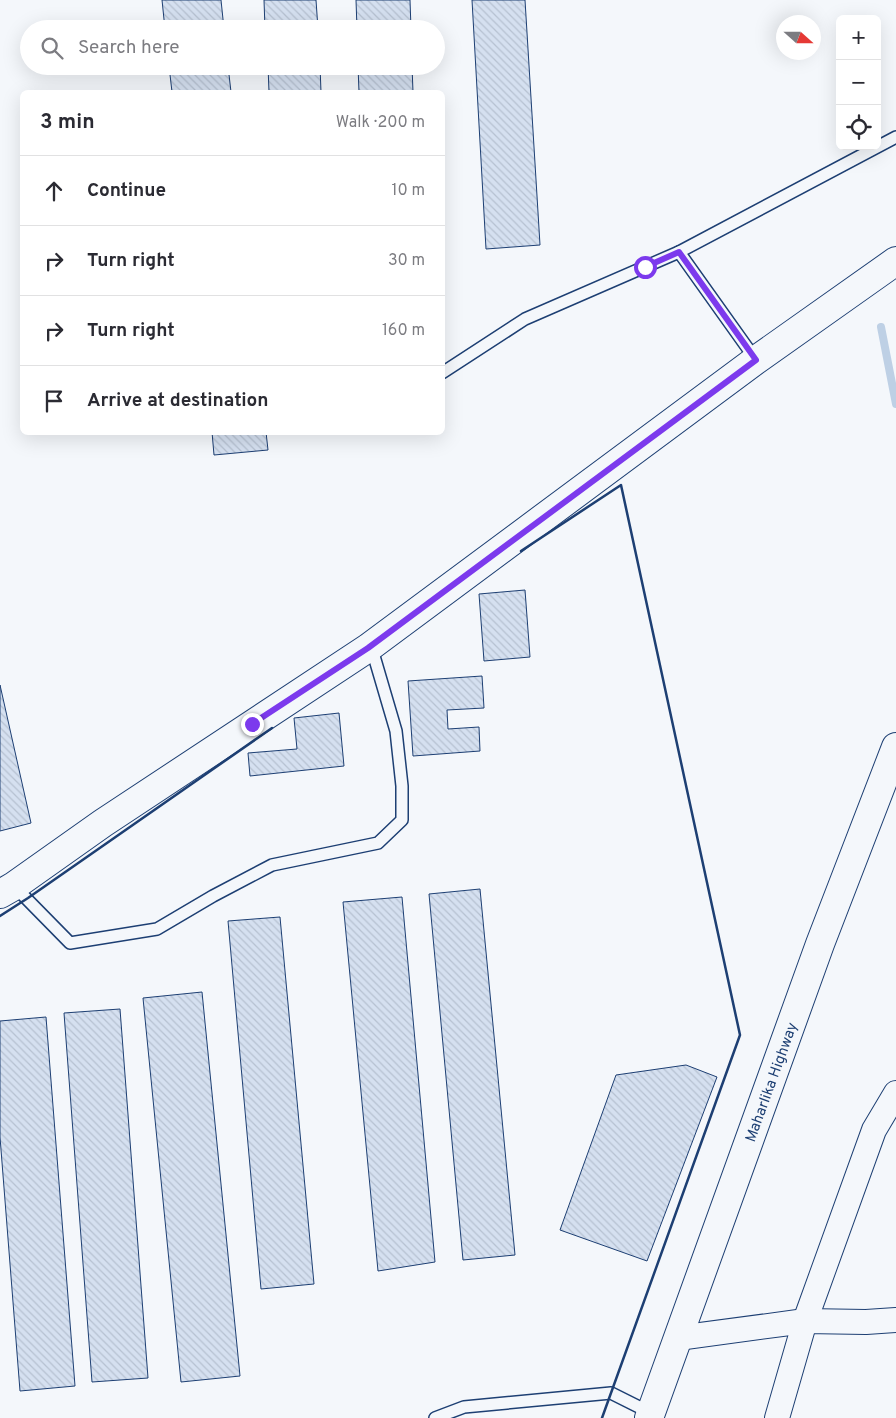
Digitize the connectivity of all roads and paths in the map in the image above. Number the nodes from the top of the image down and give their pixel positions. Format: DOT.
graph roads {
  1 [pos="896,138"];
  2 [pos="679,252"];
  3 [pos="896,261"];
  4 [pos="756,360"];
  5 [pos="445,371"];
  6 [pos="368,648"];
  7 [pos="896,747"];
  8 [pos="7,890"];
  9 [pos="896,1093"];
  10 [pos="896,1320"];
  11 [pos="805,1321"];
  12 [pos="678,1338"];
  13 [pos="650,1416"];
  14 [pos="435,1418"];
  15 [pos="777,1418"];
  1 -- 2 [label="lane"];
  2 -- 4 [label="lane"];
  2 -- 5 [label="lane"];
  3 -- 4 [label="main road"];
  4 -- 6 [label="main road"];
  6 -- 8 [label="main road"];
  6 -- 8 [label="lane"];
  7 -- 12 [label="main road, Maharlika Highway"];
  9 -- 11 [label="street"];
  10 -- 11 [label="street"];
  11 -- 12 [label="street"];
  11 -- 15 [label="street"];
  12 -- 13 [label="main road, Maharlika Highway"];
  13 -- 14 [label="lane"];
}
